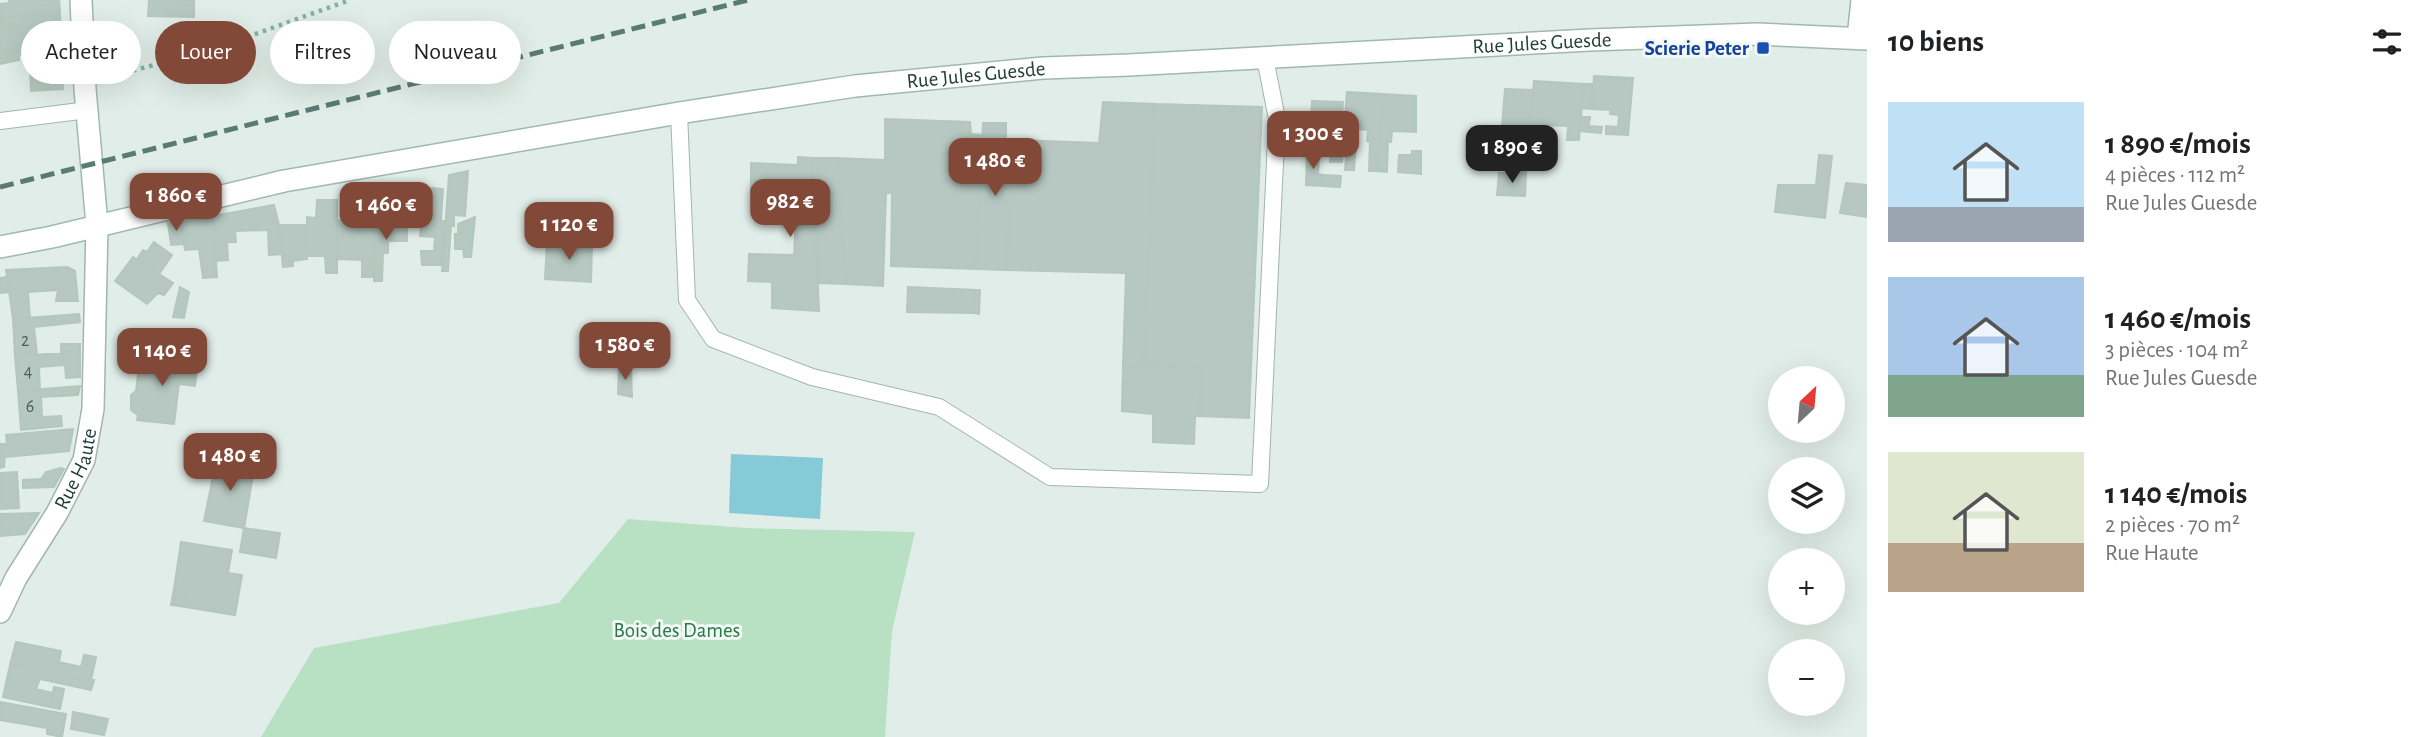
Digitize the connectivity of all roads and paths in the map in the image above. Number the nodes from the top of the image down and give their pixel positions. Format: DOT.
graph roads {
  1 [pos="82,0"];
  2 [pos="350,0"];
  3 [pos="1863,0"];
  4 [pos="83,21"];
  5 [pos="1863,38"];
  6 [pos="1265,58"];
  7 [pos="141,68"];
  8 [pos="85,84"];
  9 [pos="88,110"];
  10 [pos="679,113"];
  11 [pos="0,121"];
  12 [pos="97,225"];
  13 [pos="0,247"];
  14 [pos="0,612"];
  1 -- 4 [label="street, Rue Haute"];
  2 -- 7 [label="path"];
  3 -- 5 [label="street"];
  5 -- 6 [label="street, Rue Jules Guesde"];
  6 -- 10 [label="street, Rue Jules Guesde"];
  6 -- 10 [label="lane"];
  8 -- 9 [label="street, Rue Haute"];
  9 -- 11 [label="lane"];
  9 -- 12 [label="street, Rue Haute"];
  10 -- 12 [label="street, Rue Jules Guesde"];
  12 -- 13 [label="street, Rue Jules Guesde"];
  12 -- 14 [label="street, Rue Haute"];
}
